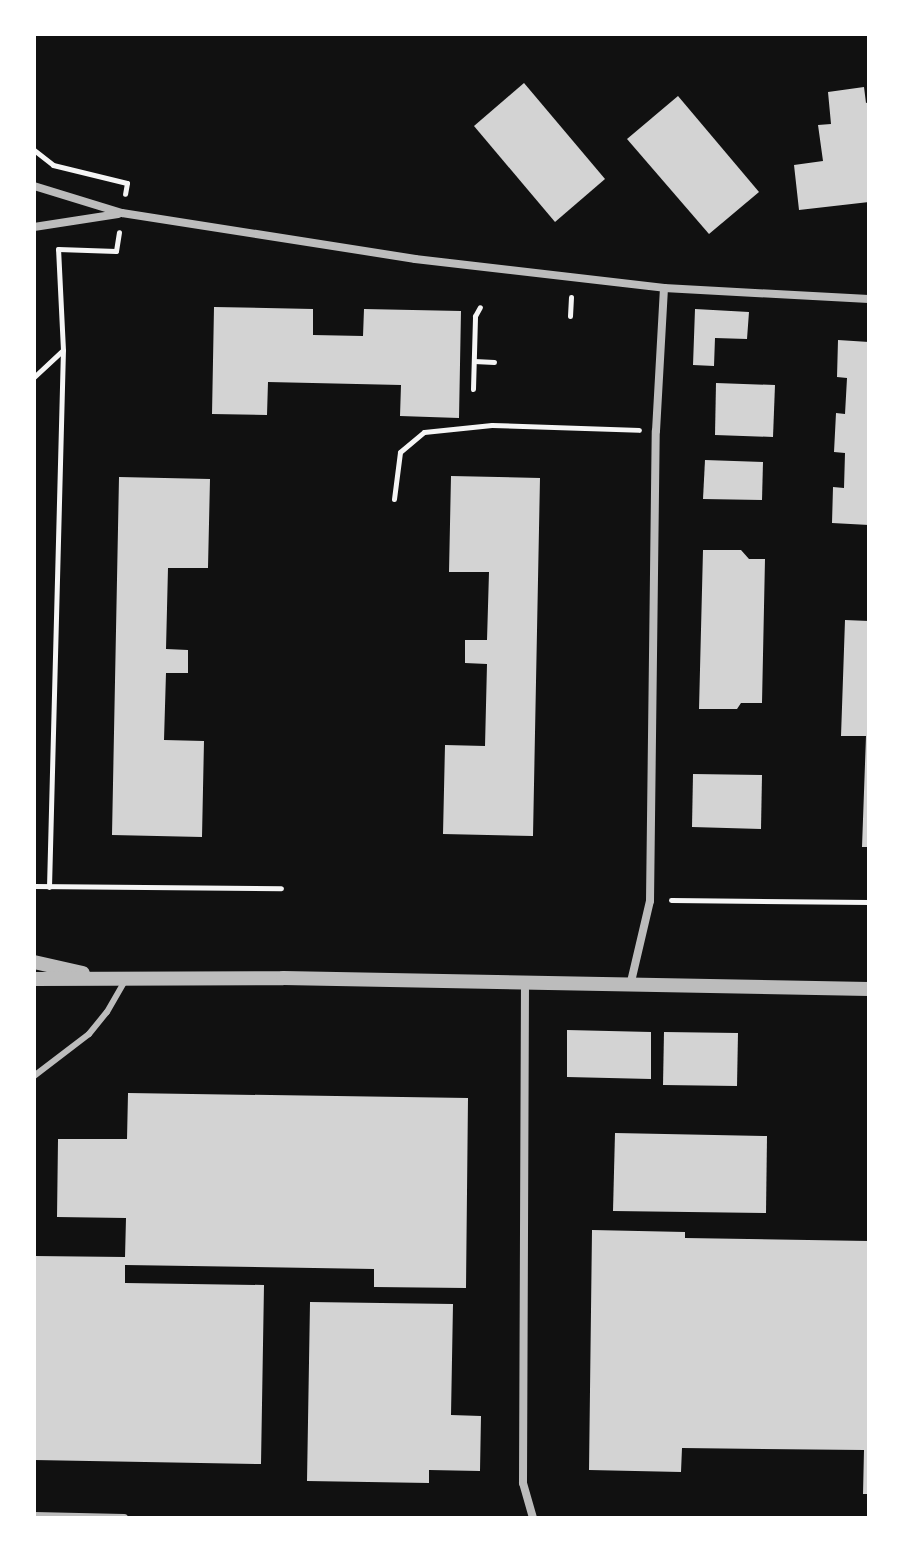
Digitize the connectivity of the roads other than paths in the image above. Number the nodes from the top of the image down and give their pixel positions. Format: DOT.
graph roads {
  1 [pos="34,186"];
  2 [pos="122,213"];
  3 [pos="34,227"];
  4 [pos="664,288"];
  5 [pos="869,299"];
  6 [pos="34,962"];
  7 [pos="127,977"];
  8 [pos="34,979"];
  9 [pos="525,983"];
  10 [pos="630,986"];
  11 [pos="869,989"];
  12 [pos="34,1076"];
  13 [pos="34,1516"];
  14 [pos="124,1518"];
  15 [pos="533,1518"];
  1 -- 2 [label="street"];
  2 -- 3 [label="street"];
  2 -- 4 [label="street"];
  4 -- 5 [label="street"];
  4 -- 10 [label="street"];
  6 -- 7 [label="street"];
  7 -- 8 [label="street"];
  7 -- 9 [label="street"];
  7 -- 12 [label="lane"];
  9 -- 10 [label="street"];
  9 -- 15 [label="street"];
  10 -- 11 [label="street"];
  13 -- 14 [label="street"];
}
